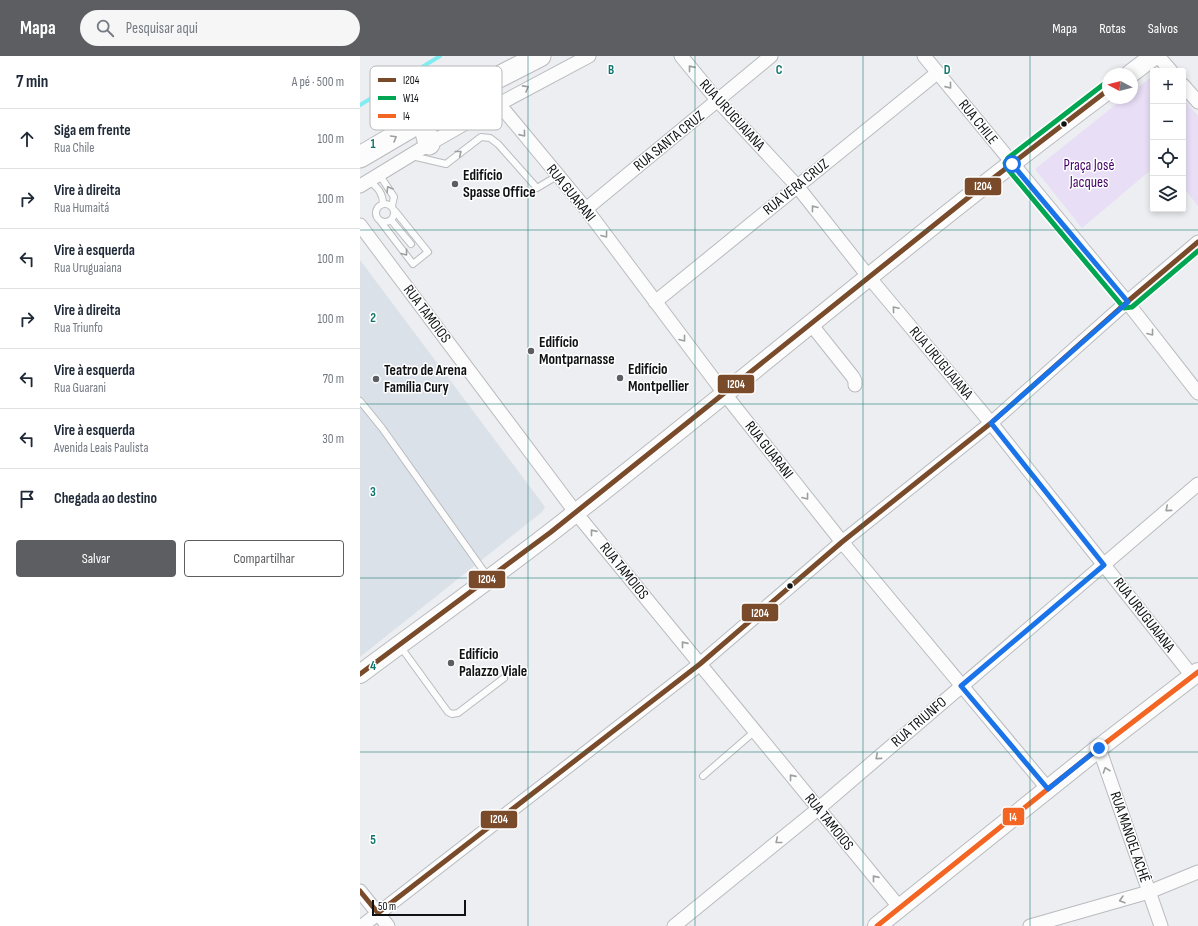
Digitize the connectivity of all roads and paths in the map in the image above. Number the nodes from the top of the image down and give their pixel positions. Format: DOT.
graph roads {
  1 [pos="540,56"];
  2 [pos="589,56"];
  3 [pos="681,56"];
  4 [pos="771,56"];
  5 [pos="924,56"];
  6 [pos="1154,56"];
  7 [pos="1158,56"];
  8 [pos="1138,68"];
  9 [pos="1168,68"];
  10 [pos="938,73"];
  11 [pos="502,75"];
  12 [pos="1186,88"];
  13 [pos="1102,95"];
  14 [pos="718,101"];
  15 [pos="502,102"];
  16 [pos="1198,102"];
  17 [pos="502,108"];
  18 [pos="407,130"];
  19 [pos="425,130"];
  20 [pos="454,130"];
  21 [pos="429,144"];
  22 [pos="410,156"];
  23 [pos="360,157"];
  24 [pos="1012,164"];
  25 [pos="557,176"];
  26 [pos="370,180"];
  27 [pos="797,186"];
  28 [pos="383,204"];
  29 [pos="394,208"];
  30 [pos="586,209"];
  31 [pos="391,220"];
  32 [pos="381,222"];
  33 [pos="360,225"];
  34 [pos="1198,242"];
  35 [pos="411,244"];
  36 [pos="868,276"];
  37 [pos="655,302"];
  38 [pos="1128,302"];
  39 [pos="810,323"];
  40 [pos="855,385"];
  41 [pos="724,393"];
  42 [pos="1198,393"];
  43 [pos="360,401"];
  44 [pos="991,423"];
  45 [pos="1198,484"];
  46 [pos="576,512"];
  47 [pos="842,542"];
  48 [pos="1104,565"];
  49 [pos="489,578"];
  50 [pos="400,644"];
  51 [pos="700,664"];
  52 [pos="360,674"];
  53 [pos="1195,674"];
  54 [pos="504,678"];
  55 [pos="961,686"];
  56 [pos="755,731"];
  57 [pos="1099,748"];
  58 [pos="703,776"];
  59 [pos="1048,789"];
  60 [pos="818,809"];
  61 [pos="1198,872"];
  62 [pos="360,891"];
  63 [pos="1149,892"];
  64 [pos="900,908"];
  65 [pos="378,914"];
  66 [pos="362,926"];
  67 [pos="388,926"];
  68 [pos="674,926"];
  69 [pos="877,926"];
  70 [pos="1030,926"];
  71 [pos="1161,926"];
  1 -- 11 [label="main road"];
  15 -- 2 [label="street, one-way"];
  14 -- 3 [label="street, RUA URUGUAIANA, one-way"];
  4 -- 14 [label="street, RUA SANTA CRUZ"];
  5 -- 10 [label="street, RUA CHILE"];
  6 -- 8 [label="main road"];
  7 -- 9 [label="street"];
  10 -- 24 [label="street, RUA CHILE, one-way"];
  10 -- 27 [label="street, RUA VERA CRUZ"];
  12 -- 16 [label="street"];
  13 -- 24 [label="main road"];
  14 -- 27 [label="street, RUA URUGUAIANA"];
  14 -- 30 [label="street, RUA SANTA CRUZ"];
  17 -- 25 [label="street, RUA GUARANI, one-way"];
  23 -- 18 [label="main road, one-way"];
  19 -- 21 [label="main road"];
  20 -- 21 [label="street"];
  21 -- 22 [label="street"];
  22 -- 25 [label="lane, one-way"];
  22 -- 26 [label="street"];
  24 -- 36 [label="main road"];
  24 -- 38 [label="street, RUA CHILE"];
  25 -- 30 [label="street, RUA GUARANI"];
  26 -- 28 [label="lane"];
  29 -- 26 [label="lane, one-way"];
  36 -- 27 [label="street, RUA URUGUAIANA, one-way"];
  27 -- 37 [label="street, RUA VERA CRUZ"];
  28 -- 29 [label="lane"];
  28 -- 32 [label="lane"];
  29 -- 31 [label="lane"];
  32 -- 29 [label="lane, one-way"];
  30 -- 37 [label="street, RUA GUARANI, one-way"];
  31 -- 32 [label="lane"];
  31 -- 35 [label="lane"];
  33 -- 46 [label="street, RUA TAMOIOS"];
  34 -- 38 [label="street"];
  36 -- 39 [label="main road"];
  44 -- 36 [label="street, RUA URUGUAIANA, one-way"];
  37 -- 41 [label="street, RUA GUARANI, one-way"];
  38 -- 42 [label="street, RUA CHILE, one-way"];
  38 -- 44 [label="street"];
  39 -- 40 [label="street"];
  39 -- 41 [label="main road"];
  41 -- 46 [label="main road"];
  41 -- 47 [label="street, RUA GUARANI, one-way"];
  43 -- 49 [label="lane"];
  44 -- 47 [label="street"];
  44 -- 48 [label="street, RUA URUGUAIANA"];
  45 -- 48 [label="street, RUA TRIUNFO, one-way"];
  46 -- 49 [label="main road"];
  51 -- 46 [label="street, RUA TAMOIOS, one-way"];
  47 -- 51 [label="street"];
  47 -- 55 [label="street, RUA GUARANI"];
  48 -- 53 [label="street, RUA URUGUAIANA"];
  48 -- 55 [label="street, RUA TRIUNFO"];
  49 -- 50 [label="main road"];
  50 -- 52 [label="main road"];
  50 -- 54 [label="lane"];
  51 -- 56 [label="street, RUA TAMOIOS"];
  51 -- 65 [label="street"];
  53 -- 57 [label="main road"];
  55 -- 59 [label="street, RUA GUARANI"];
  55 -- 60 [label="street, RUA TRIUNFO, one-way"];
  56 -- 58 [label="lane"];
  60 -- 56 [label="street, RUA TAMOIOS, one-way"];
  57 -- 59 [label="main road"];
  63 -- 57 [label="street, RUA MANOEL ACHÊ, one-way"];
  59 -- 64 [label="main road"];
  64 -- 60 [label="street, RUA TAMOIOS, one-way"];
  60 -- 68 [label="street, RUA TRIUNFO, one-way"];
  61 -- 63 [label="street"];
  62 -- 65 [label="street"];
  63 -- 70 [label="street, one-way"];
  63 -- 71 [label="street, RUA MANOEL ACHÊ"];
  64 -- 69 [label="main road"];
  65 -- 66 [label="street"];
  65 -- 67 [label="street"];
}
